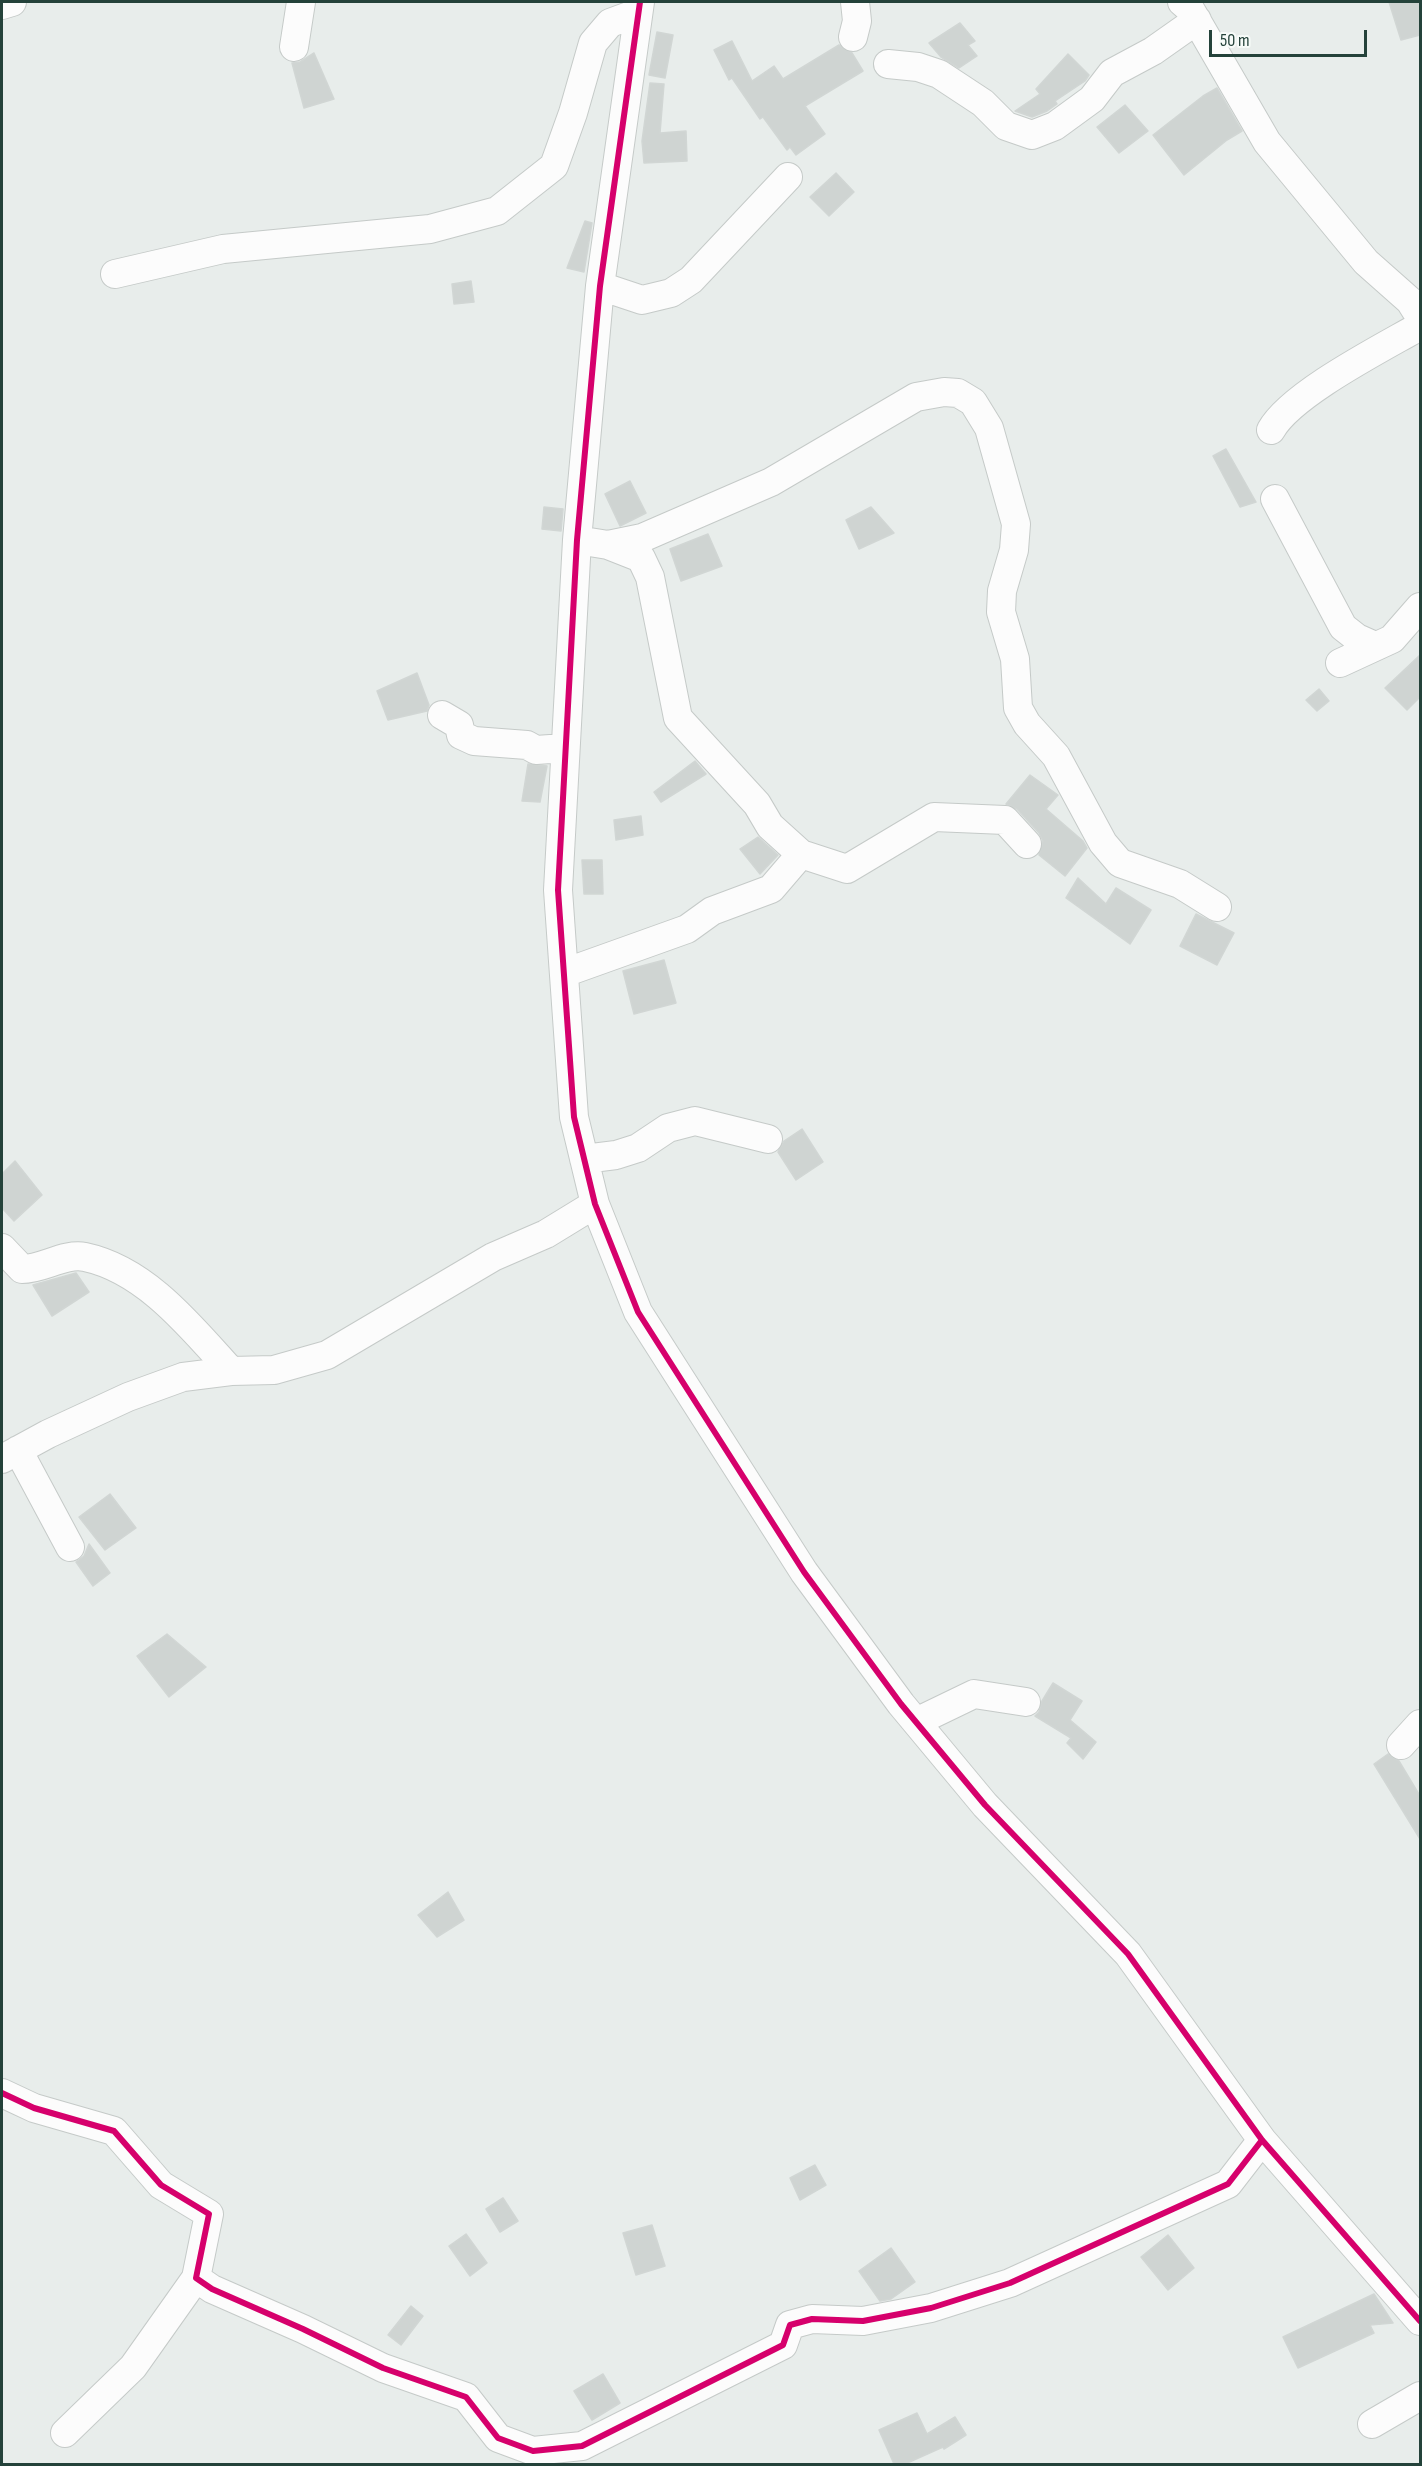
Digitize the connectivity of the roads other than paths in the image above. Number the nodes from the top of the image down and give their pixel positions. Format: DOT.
graph roads {
  1 [pos="12,2"];
  2 [pos="301,2"];
  3 [pos="855,2"];
  4 [pos="2,5"];
  5 [pos="639,7"];
  6 [pos="1189,11"];
  7 [pos="853,37"];
  8 [pos="294,47"];
  9 [pos="888,64"];
  10 [pos="788,177"];
  11 [pos="116,274"];
  12 [pos="600,286"];
  13 [pos="1420,317"];
  14 [pos="1420,326"];
  15 [pos="1271,430"];
  16 [pos="1275,499"];
  17 [pos="577,540"];
  18 [pos="608,545"];
  19 [pos="1420,607"];
  20 [pos="1375,646"];
  21 [pos="1340,663"];
  22 [pos="442,715"];
  23 [pos="565,748"];
  24 [pos="1027,844"];
  25 [pos="801,854"];
  26 [pos="1217,907"];
  27 [pos="564,973"];
  28 [pos="768,1139"];
  29 [pos="584,1159"];
  30 [pos="595,1204"];
  31 [pos="2,1248"];
  32 [pos="231,1371"];
  33 [pos="10,1455"];
  34 [pos="70,1546"];
  35 [pos="1026,1702"];
  36 [pos="916,1722"];
  37 [pos="1420,1724"];
  38 [pos="1401,1745"];
  39 [pos="2,2093"];
  40 [pos="1262,2140"];
  41 [pos="196,2278"];
  42 [pos="1420,2321"];
  43 [pos="1420,2397"];
  44 [pos="1372,2424"];
  45 [pos="65,2433"];
  1 -- 4 [label="street"];
  2 -- 8 [label="street"];
  3 -- 7 [label="street"];
  5 -- 11 [label="street"];
  5 -- 12 [label="street"];
  6 -- 9 [label="street"];
  6 -- 13 [label="street"];
  10 -- 12 [label="street"];
  12 -- 17 [label="street"];
  14 -- 15 [label="street"];
  16 -- 20 [label="street"];
  17 -- 18 [label="street"];
  17 -- 23 [label="street"];
  18 -- 25 [label="street"];
  18 -- 26 [label="street"];
  19 -- 20 [label="street"];
  20 -- 21 [label="street"];
  22 -- 23 [label="street"];
  23 -- 27 [label="street"];
  24 -- 25 [label="street"];
  25 -- 27 [label="street"];
  27 -- 29 [label="street"];
  28 -- 29 [label="street"];
  29 -- 30 [label="street"];
  30 -- 32 [label="street"];
  30 -- 36 [label="street"];
  31 -- 32 [label="street"];
  32 -- 33 [label="street"];
  33 -- 34 [label="street"];
  35 -- 36 [label="street"];
  36 -- 40 [label="street"];
  37 -- 38 [label="street"];
  39 -- 41 [label="street"];
  40 -- 41 [label="street"];
  40 -- 42 [label="street"];
  41 -- 45 [label="street"];
  43 -- 44 [label="street"];
}
